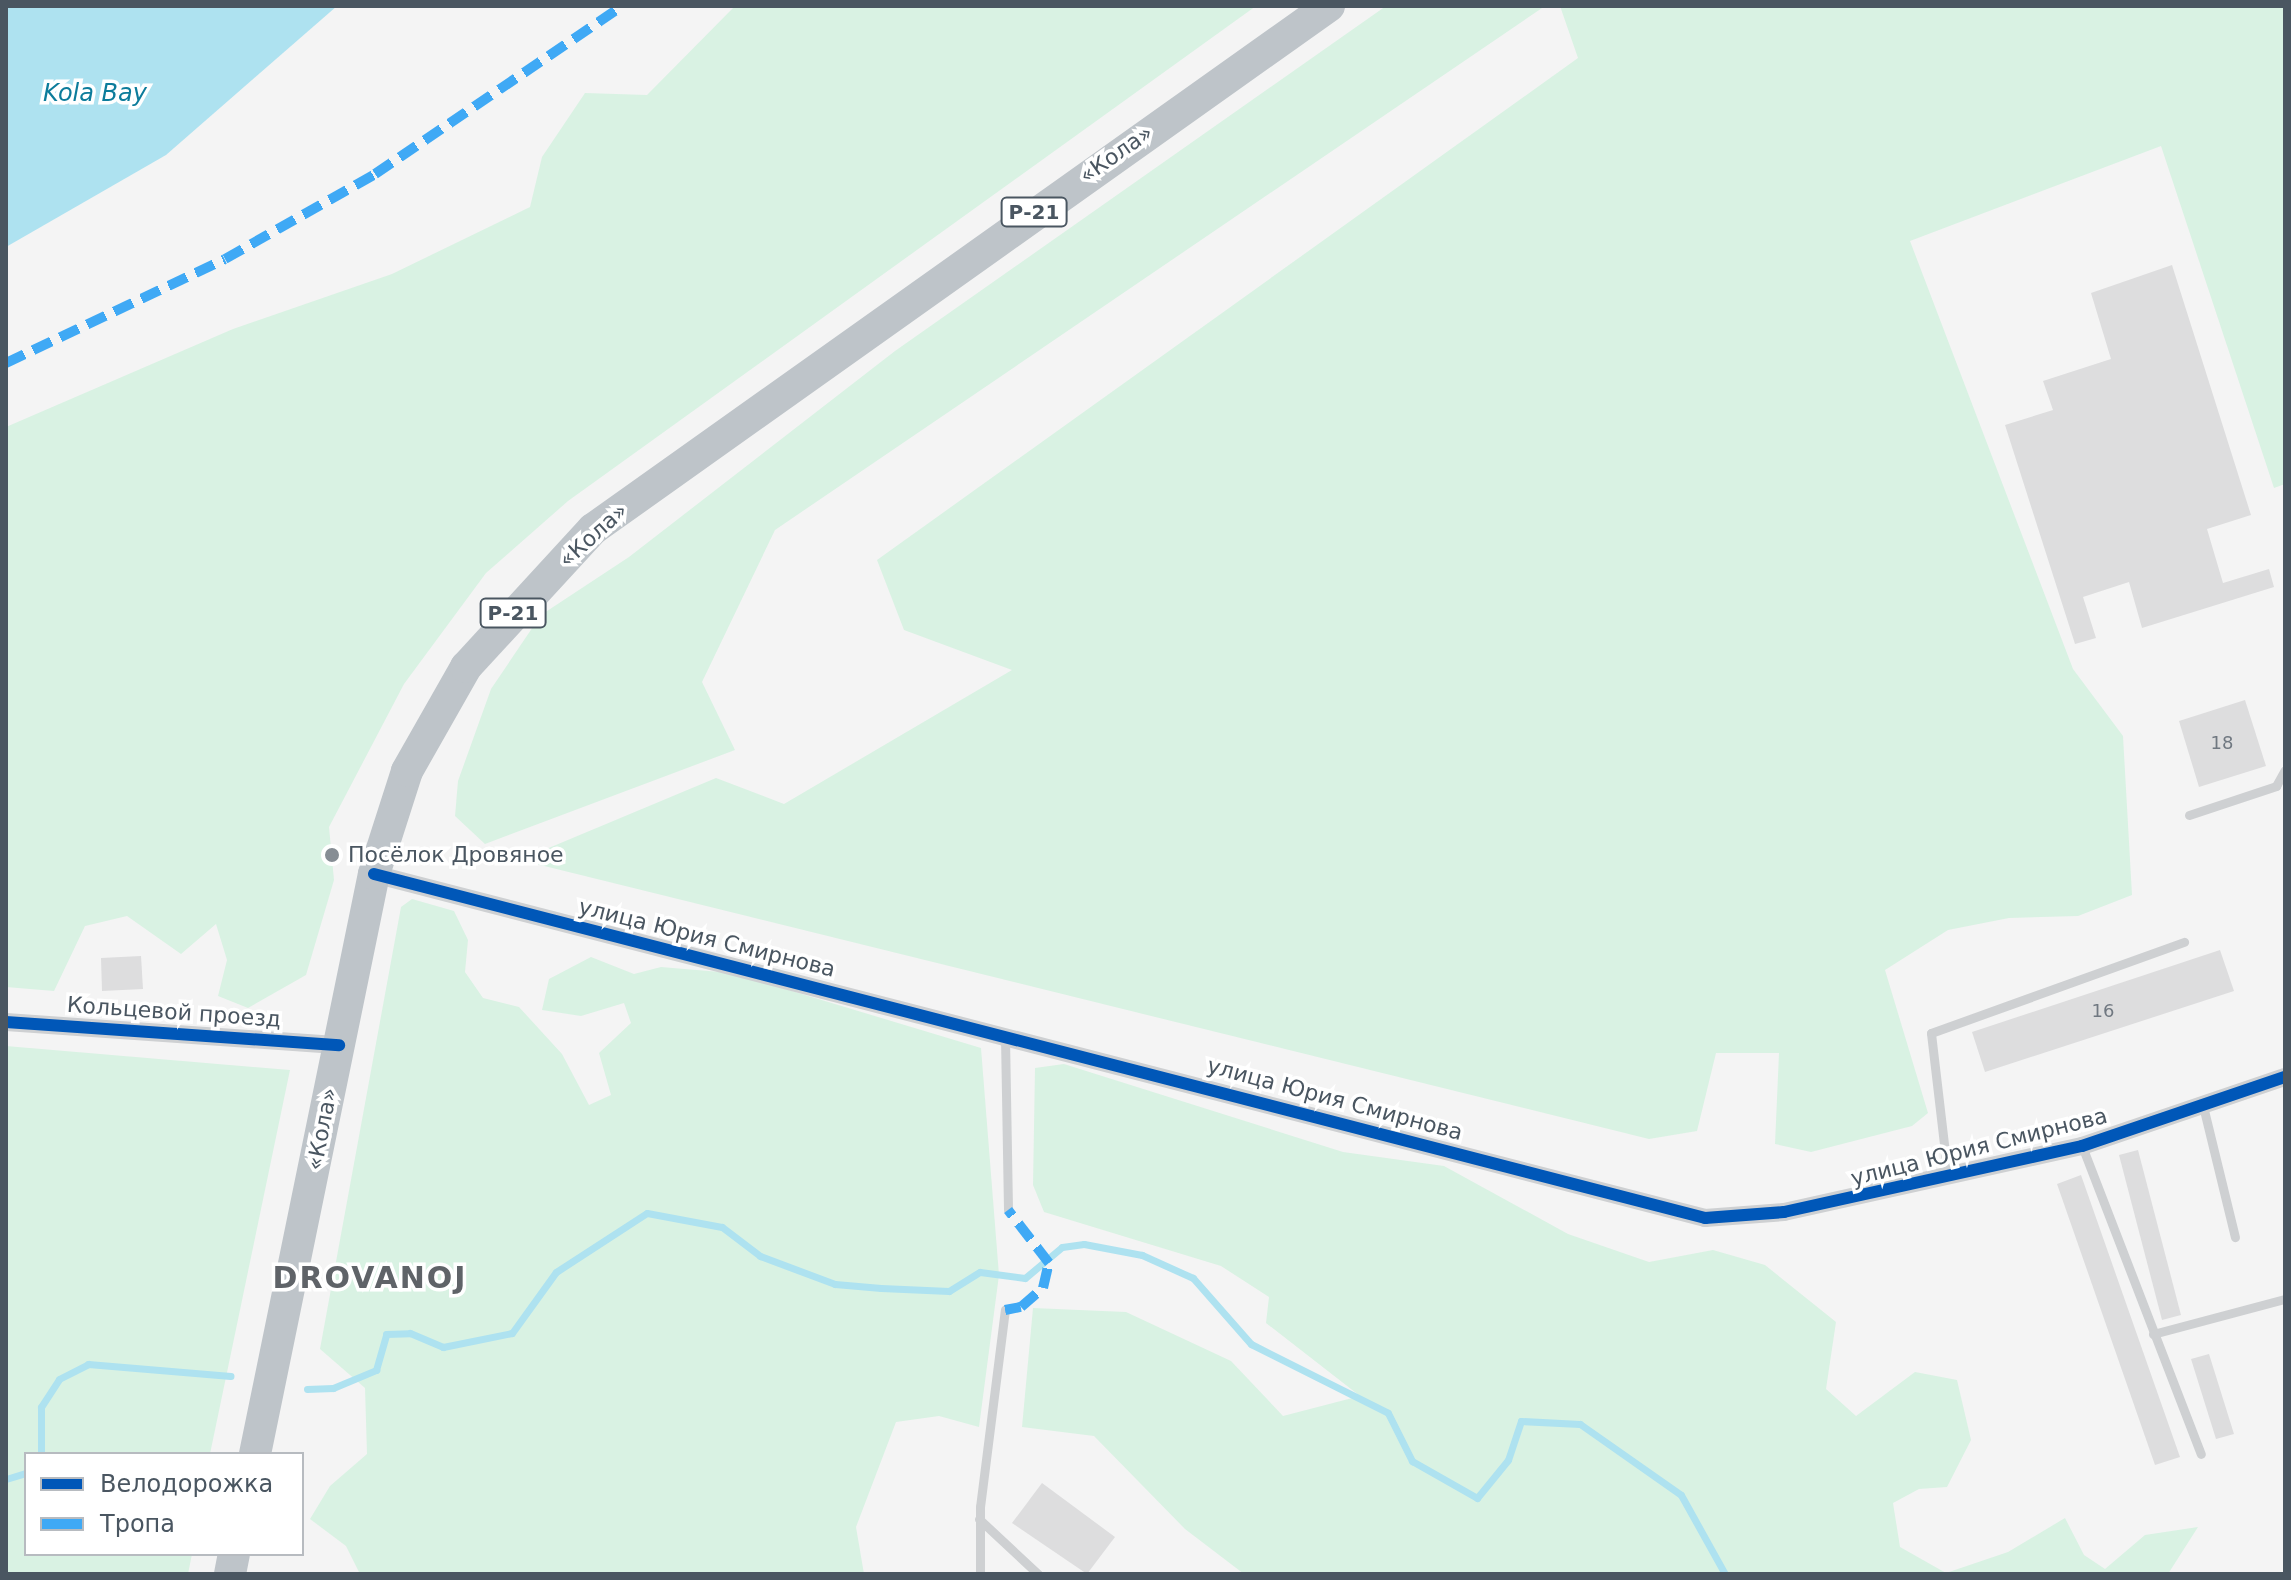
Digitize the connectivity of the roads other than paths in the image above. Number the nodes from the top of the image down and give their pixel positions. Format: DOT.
graph roads {
  1 [pos="1329,6"];
  2 [pos="2285,770"];
  3 [pos="2189,815"];
  4 [pos="374,874"];
  5 [pos="2184,942"];
  6 [pos="6,1022"];
  7 [pos="1005,1035"];
  8 [pos="339,1045"];
  9 [pos="2285,1077"];
  10 [pos="2203,1106"];
  11 [pos="2082,1146"];
  12 [pos="1948,1178"];
  13 [pos="1008,1210"];
  14 [pos="2235,1237"];
  15 [pos="2285,1299"];
  16 [pos="1005,1310"];
  17 [pos="2153,1334"];
  18 [pos="255,1452"];
  19 [pos="2201,1454"];
  20 [pos="979,1519"];
  21 [pos="980,1574"];
  22 [pos="1038,1574"];
  1 -- 4 [label="highway, «Кола» / Р-21"];
  2 -- 3 [label="lane"];
  4 -- 7 [label="street, улица Юрия Смирнова"];
  4 -- 8 [label="highway, «Кола» / Р-21"];
  5 -- 12 [label="lane"];
  6 -- 8 [label="street, Кольцевой проезд"];
  7 -- 12 [label="street, улица Юрия Смирнова"];
  7 -- 13 [label="lane"];
  8 -- 18 [label="highway, «Кола» / Р-21"];
  9 -- 10 [label="street, улица Юрия Смирнова"];
  10 -- 11 [label="street, улица Юрия Смирнова"];
  10 -- 14 [label="lane"];
  11 -- 12 [label="street, улица Юрия Смирнова"];
  11 -- 17 [label="lane"];
  15 -- 17 [label="lane"];
  16 -- 20 [label="lane"];
  17 -- 19 [label="lane"];
  20 -- 21 [label="lane"];
  20 -- 22 [label="lane"];
}
